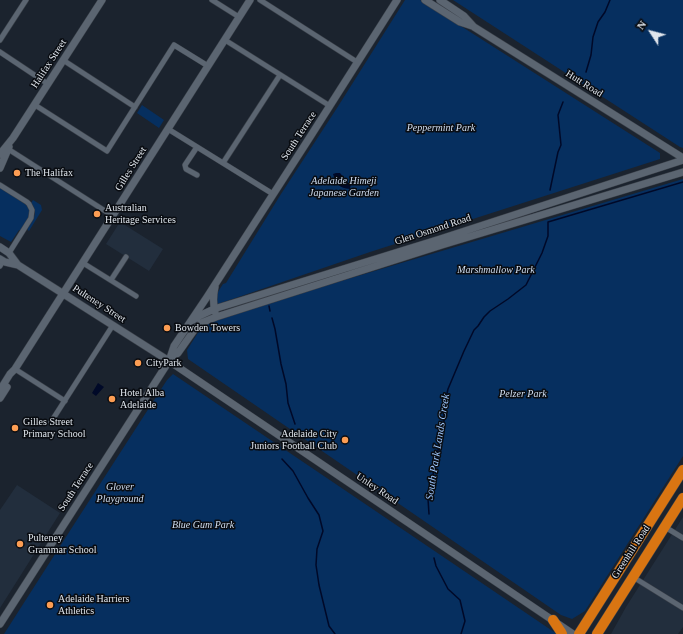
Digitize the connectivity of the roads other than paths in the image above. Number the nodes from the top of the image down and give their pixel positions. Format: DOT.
graph roads {
  1 [pos="26,0"];
  2 [pos="102,0"];
  3 [pos="212,0"];
  4 [pos="250,0"];
  5 [pos="260,0"];
  6 [pos="397,0"];
  7 [pos="425,0"];
  8 [pos="440,0"];
  9 [pos="240,17"];
  10 [pos="474,27"];
  11 [pos="0,40"];
  12 [pos="225,40"];
  13 [pos="0,52"];
  14 [pos="63,60"];
  15 [pos="357,62"];
  16 [pos="208,66"];
  17 [pos="280,75"];
  18 [pos="48,84"];
  19 [pos="35,104"];
  20 [pos="330,106"];
  21 [pos="135,107"];
  22 [pos="168,129"];
  23 [pos="13,138"];
  24 [pos="197,147"];
  25 [pos="8,149"];
  26 [pos="0,154"];
  27 [pos="683,159"];
  28 [pos="223,163"];
  29 [pos="0,168"];
  30 [pos="683,172"];
  31 [pos="197,175"];
  32 [pos="0,185"];
  33 [pos="273,194"];
  34 [pos="512,215"];
  35 [pos="113,216"];
  36 [pos="515,223"];
  37 [pos="0,247"];
  38 [pos="9,253"];
  39 [pos="126,257"];
  40 [pos="1,262"];
  41 [pos="83,263"];
  42 [pos="18,265"];
  43 [pos="111,280"];
  44 [pos="217,281"];
  45 [pos="281,292"];
  46 [pos="64,293"];
  47 [pos="136,296"];
  48 [pos="215,313"];
  49 [pos="190,322"];
  50 [pos="113,325"];
  51 [pos="169,360"];
  52 [pos="15,369"];
  53 [pos="0,395"];
  54 [pos="65,401"];
  55 [pos="51,422"];
  56 [pos="683,470"];
  57 [pos="679,486"];
  58 [pos="683,498"];
  59 [pos="660,506"];
  60 [pos="677,507"];
  61 [pos="665,527"];
  62 [pos="683,538"];
  63 [pos="633,577"];
  64 [pos="602,597"];
  65 [pos="620,598"];
  66 [pos="683,608"];
  67 [pos="607,618"];
  68 [pos="553,620"];
  69 [pos="0,624"];
  70 [pos="562,634"];
  71 [pos="573,634"];
  72 [pos="579,634"];
  73 [pos="597,634"];
  74 [pos="603,634"];
  1 -- 11 [label="street"];
  2 -- 14 [label="main road, Halifax Street"];
  3 -- 9 [label="street"];
  4 -- 9 [label="main road, Gilles Street"];
  5 -- 15 [label="street"];
  6 -- 15 [label="main road, South Terrace"];
  7 -- 10 [label="main road, Hutt Road"];
  8 -- 10 [label="main road, Hutt Road"];
  9 -- 12 [label="main road, Gilles Street"];
  10 -- 27 [label="main road, Hutt Road"];
  12 -- 16 [label="main road, Gilles Street"];
  12 -- 17 [label="street"];
  13 -- 18 [label="street"];
  14 -- 18 [label="main road, Halifax Street"];
  14 -- 21 [label="street"];
  15 -- 20 [label="main road, South Terrace"];
  16 -- 21 [label="street"];
  16 -- 22 [label="main road, Gilles Street"];
  17 -- 20 [label="street"];
  17 -- 28 [label="street"];
  18 -- 19 [label="main road, Halifax Street"];
  19 -- 21 [label="street"];
  19 -- 23 [label="main road, Halifax Street"];
  20 -- 33 [label="main road, South Terrace"];
  22 -- 24 [label="street"];
  22 -- 35 [label="main road, Gilles Street"];
  23 -- 25 [label="main road, Halifax Street"];
  23 -- 26 [label="main road, Halifax Street"];
  24 -- 28 [label="street"];
  24 -- 31 [label="street"];
  25 -- 29 [label="main road, Halifax Street"];
  25 -- 35 [label="street"];
  27 -- 34 [label="main road, Glen Osmond Road"];
  28 -- 33 [label="street"];
  30 -- 36 [label="main road, Glen Osmond Road"];
  32 -- 38 [label="street"];
  33 -- 44 [label="main road, South Terrace"];
  34 -- 36 [label="main road"];
  34 -- 45 [label="main road, Glen Osmond Road"];
  35 -- 41 [label="main road, Gilles Street"];
  36 -- 45 [label="main road, Glen Osmond Road"];
  37 -- 38 [label="main road, Pulteney Street"];
  38 -- 42 [label="main road, Pulteney Street"];
  39 -- 43 [label="street"];
  40 -- 42 [label="main road, Pulteney Street"];
  41 -- 43 [label="street"];
  41 -- 46 [label="main road, Gilles Street"];
  42 -- 46 [label="main road, Pulteney Street"];
  43 -- 47 [label="street"];
  44 -- 48 [label="main road, South Terrace"];
  44 -- 49 [label="main road, South Terrace"];
  45 -- 48 [label="main road, Glen Osmond Road"];
  46 -- 50 [label="main road, Pulteney Street"];
  46 -- 52 [label="main road, Gilles Street"];
  48 -- 49 [label="main road, Glen Osmond Road"];
  48 -- 51 [label="main road, South Terrace"];
  49 -- 51 [label="main road, South Terrace"];
  50 -- 51 [label="main road, Pulteney Street"];
  50 -- 54 [label="street"];
  51 -- 68 [label="main road, Unley Road"];
  51 -- 69 [label="main road, South Terrace"];
  52 -- 53 [label="main road, Gilles Street"];
  52 -- 54 [label="street"];
  54 -- 55 [label="street"];
  56 -- 57 [label="highway, Greenhill Road"];
  57 -- 59 [label="highway, Greenhill Road"];
  58 -- 60 [label="highway, Greenhill Road"];
  59 -- 60 [label="highway"];
  59 -- 64 [label="highway, Greenhill Road"];
  60 -- 61 [label="highway, Greenhill Road"];
  61 -- 62 [label="street"];
  61 -- 63 [label="highway, Greenhill Road"];
  63 -- 65 [label="highway, Greenhill Road"];
  63 -- 66 [label="street"];
  64 -- 65 [label="highway"];
  64 -- 72 [label="highway, Greenhill Road"];
  65 -- 67 [label="highway, Greenhill Road"];
  67 -- 73 [label="highway, Greenhill Road"];
  67 -- 74 [label="highway"];
  68 -- 70 [label="highway"];
  68 -- 71 [label="main road, Unley Road"];
}
